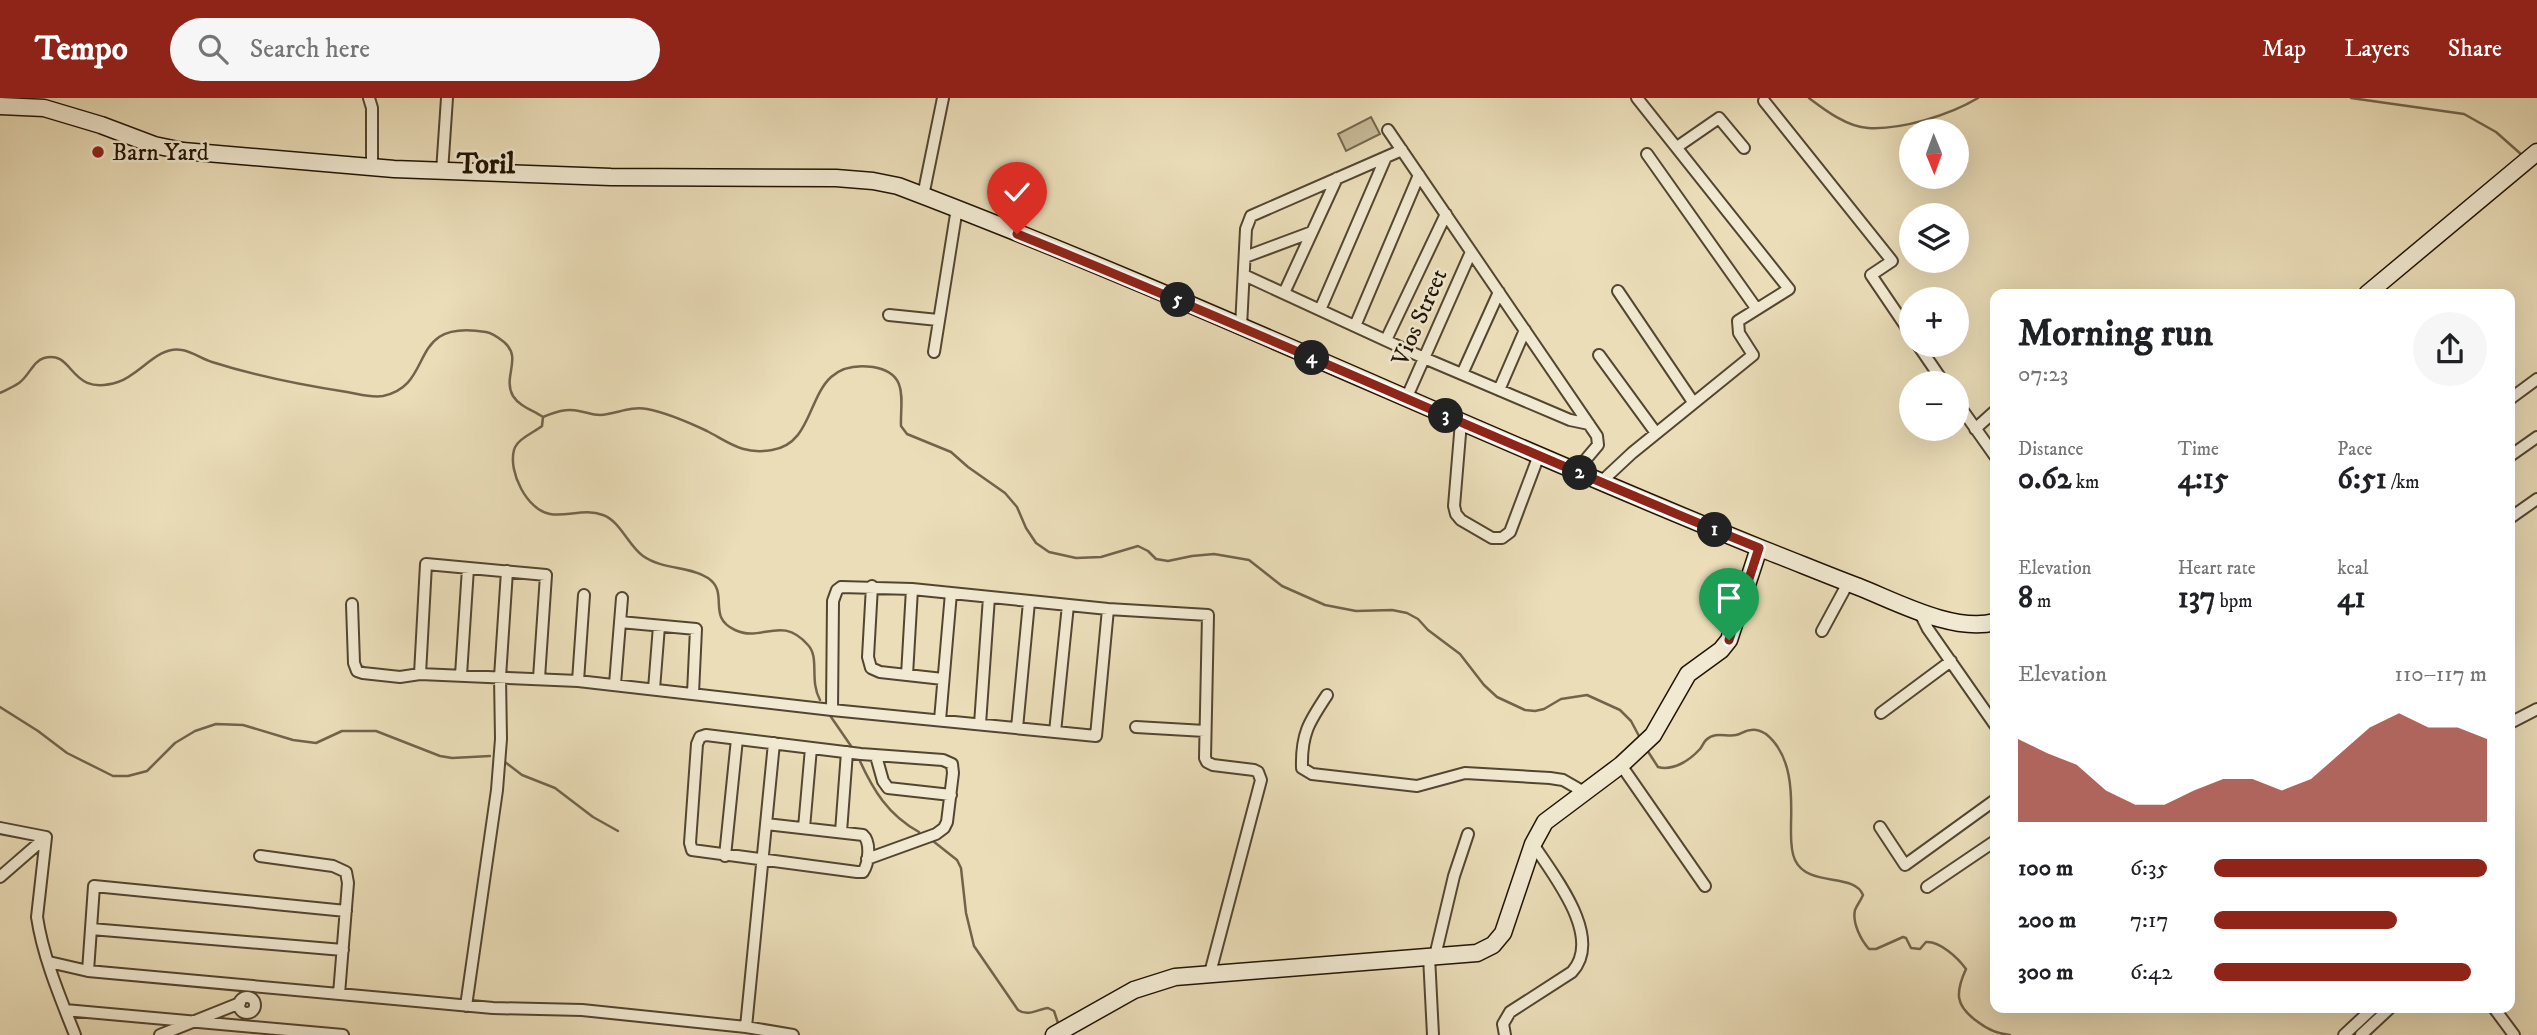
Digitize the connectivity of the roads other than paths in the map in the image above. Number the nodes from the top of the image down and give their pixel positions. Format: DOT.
graph roads {
  1 [pos="369,98"];
  2 [pos="447,98"];
  3 [pos="943,98"];
  4 [pos="1637,98"];
  5 [pos="1764,101"];
  6 [pos="0,106"];
  7 [pos="1388,130"];
  8 [pos="1677,148"];
  9 [pos="1744,148"];
  10 [pos="1402,150"];
  11 [pos="2537,152"];
  12 [pos="1647,154"];
  13 [pos="1386,157"];
  14 [pos="372,167"];
  15 [pos="442,172"];
  16 [pos="1419,175"];
  17 [pos="1337,178"];
  18 [pos="923,196"];
  19 [pos="957,208"];
  20 [pos="1446,214"];
  21 [pos="1312,232"];
  22 [pos="1471,252"];
  23 [pos="1245,257"];
  24 [pos="1244,275"];
  25 [pos="2373,289"];
  26 [pos="1618,291"];
  27 [pos="1499,292"];
  28 [pos="1284,293"];
  29 [pos="1756,308"];
  30 [pos="1320,310"];
  31 [pos="889,315"];
  32 [pos="1899,316"];
  33 [pos="938,320"];
  34 [pos="1355,326"];
  35 [pos="1241,327"];
  36 [pos="1525,330"];
  37 [pos="1386,340"];
  38 [pos="934,352"];
  39 [pos="1599,355"];
  40 [pos="1424,358"];
  41 [pos="1462,374"];
  42 [pos="2537,379"];
  43 [pos="1499,390"];
  44 [pos="2515,395"];
  45 [pos="1406,399"];
  46 [pos="1693,402"];
  47 [pos="1990,416"];
  48 [pos="1969,420"];
  49 [pos="1461,422"];
  50 [pos="1589,424"];
  51 [pos="1975,429"];
  52 [pos="1656,433"];
  53 [pos="2537,437"];
  54 [pos="1990,449"];
  55 [pos="2515,452"];
  56 [pos="1539,455"];
  57 [pos="1576,471"];
  58 [pos="1601,482"];
  59 [pos="2537,499"];
  60 [pos="2515,515"];
  61 [pos="1759,548"];
  62 [pos="468,568"];
  63 [pos="507,571"];
  64 [pos="1848,583"];
  65 [pos="872,586"];
  66 [pos="912,589"];
  67 [pos="951,593"];
  68 [pos="584,595"];
  69 [pos="989,597"];
  70 [pos="622,598"];
  71 [pos="1029,601"];
  72 [pos="352,604"];
  73 [pos="1068,605"];
  74 [pos="1108,609"];
  75 [pos="1919,611"];
  76 [pos="620,622"];
  77 [pos="1990,622"];
  78 [pos="659,626"];
  79 [pos="1822,631"];
  80 [pos="1951,661"];
  81 [pos="420,674"];
  82 [pos="461,675"];
  83 [pos="907,675"];
  84 [pos="500,677"];
  85 [pos="539,678"];
  86 [pos="943,679"];
  87 [pos="578,681"];
  88 [pos="615,684"];
  89 [pos="654,689"];
  90 [pos="693,694"];
  91 [pos="1327,695"];
  92 [pos="2537,709"];
  93 [pos="832,710"];
  94 [pos="1881,713"];
  95 [pos="1990,718"];
  96 [pos="940,720"];
  97 [pos="2515,720"];
  98 [pos="980,724"];
  99 [pos="1136,727"];
  100 [pos="1017,728"];
  101 [pos="1205,731"];
  102 [pos="1055,732"];
  103 [pos="737,739"];
  104 [pos="774,743"];
  105 [pos="811,748"];
  106 [pos="846,752"];
  107 [pos="876,755"];
  108 [pos="1620,765"];
  109 [pos="1584,792"];
  110 [pos="950,795"];
  111 [pos="1990,804"];
  112 [pos="766,824"];
  113 [pos="1881,827"];
  114 [pos="0,828"];
  115 [pos="804,828"];
  116 [pos="841,832"];
  117 [pos="1468,834"];
  118 [pos="46,837"];
  119 [pos="1534,844"];
  120 [pos="1990,844"];
  121 [pos="260,856"];
  122 [pos="725,856"];
  123 [pos="867,859"];
  124 [pos="762,861"];
  125 [pos="0,877"];
  126 [pos="1704,886"];
  127 [pos="1927,887"];
  128 [pos="346,911"];
  129 [pos="91,929"];
  130 [pos="343,950"];
  131 [pos="1432,956"];
  132 [pos="49,962"];
  133 [pos="88,971"];
  134 [pos="1210,973"];
  135 [pos="276,988"];
  136 [pos="339,994"];
  137 [pos="247,1000"];
  138 [pos="466,1006"];
  139 [pos="65,1010"];
  140 [pos="2368,1013"];
  141 [pos="2384,1013"];
  142 [pos="2498,1013"];
  143 [pos="195,1021"];
  144 [pos="214,1023"];
  145 [pos="746,1027"];
  146 [pos="284,1032"];
  147 [pos="75,1035"];
  148 [pos="160,1035"];
  149 [pos="343,1035"];
  150 [pos="793,1035"];
  151 [pos="1054,1035"];
  152 [pos="1433,1035"];
  153 [pos="1505,1035"];
  154 [pos="2344,1035"];
  155 [pos="2361,1035"];
  156 [pos="2514,1035"];
  1 -- 14 [label="street"];
  2 -- 15 [label="street"];
  3 -- 18 [label="street"];
  4 -- 8 [label="street"];
  5 -- 32 [label="street"];
  6 -- 14 [label="street"];
  7 -- 10 [label="street"];
  8 -- 9 [label="street"];
  8 -- 29 [label="street"];
  10 -- 13 [label="street"];
  10 -- 16 [label="street"];
  11 -- 25 [label="street"];
  12 -- 29 [label="street"];
  13 -- 17 [label="street"];
  13 -- 30 [label="street"];
  14 -- 15 [label="street"];
  15 -- 18 [label="street"];
  16 -- 20 [label="street"];
  16 -- 34 [label="street"];
  17 -- 21 [label="street"];
  17 -- 23 [label="street"];
  18 -- 19 [label="street"];
  19 -- 33 [label="street"];
  19 -- 35 [label="street"];
  20 -- 22 [label="street"];
  20 -- 37 [label="street"];
  21 -- 23 [label="street"];
  21 -- 28 [label="street"];
  22 -- 27 [label="street"];
  22 -- 40 [label="street, Vios Street"];
  23 -- 24 [label="street"];
  24 -- 28 [label="street"];
  24 -- 35 [label="street"];
  26 -- 46 [label="street"];
  27 -- 36 [label="street"];
  27 -- 41 [label="street"];
  28 -- 30 [label="street"];
  29 -- 46 [label="street"];
  30 -- 34 [label="street"];
  31 -- 33 [label="street"];
  33 -- 38 [label="street"];
  34 -- 37 [label="street"];
  35 -- 45 [label="street"];
  36 -- 43 [label="street"];
  36 -- 50 [label="street"];
  37 -- 40 [label="street"];
  39 -- 52 [label="street"];
  40 -- 41 [label="street"];
  40 -- 45 [label="street, Vios Street"];
  41 -- 43 [label="street"];
  42 -- 44 [label="street"];
  43 -- 50 [label="street"];
  45 -- 49 [label="street"];
  46 -- 52 [label="street"];
  47 -- 51 [label="street"];
  48 -- 51 [label="street"];
  49 -- 56 [label="street"];
  49 -- 56 [label="street"];
  50 -- 57 [label="street"];
  51 -- 54 [label="street"];
  52 -- 58 [label="street"];
  53 -- 55 [label="street"];
  56 -- 57 [label="street"];
  57 -- 58 [label="street"];
  58 -- 61 [label="street"];
  59 -- 60 [label="street"];
  61 -- 64 [label="street"];
  61 -- 108 [label="street"];
  62 -- 63 [label="street"];
  62 -- 81 [label="street"];
  62 -- 82 [label="street"];
  63 -- 84 [label="street"];
  63 -- 85 [label="street"];
  64 -- 75 [label="street"];
  64 -- 79 [label="street"];
  65 -- 66 [label="street"];
  65 -- 83 [label="street"];
  65 -- 93 [label="street"];
  66 -- 67 [label="street"];
  66 -- 83 [label="street"];
  67 -- 69 [label="street"];
  67 -- 86 [label="street"];
  68 -- 87 [label="street"];
  69 -- 71 [label="street"];
  69 -- 98 [label="street"];
  70 -- 76 [label="street"];
  71 -- 73 [label="street"];
  71 -- 100 [label="street"];
  72 -- 81 [label="street"];
  73 -- 74 [label="street"];
  73 -- 102 [label="street"];
  74 -- 101 [label="street"];
  74 -- 102 [label="street"];
  75 -- 77 [label="street"];
  75 -- 80 [label="street"];
  76 -- 78 [label="street"];
  76 -- 88 [label="street"];
  78 -- 89 [label="street"];
  78 -- 90 [label="street"];
  80 -- 94 [label="street"];
  80 -- 95 [label="street"];
  81 -- 82 [label="street"];
  82 -- 84 [label="street"];
  83 -- 86 [label="street"];
  84 -- 85 [label="street"];
  84 -- 138 [label="street"];
  85 -- 87 [label="street"];
  86 -- 96 [label="street"];
  87 -- 88 [label="street"];
  88 -- 89 [label="street"];
  89 -- 90 [label="street"];
  90 -- 93 [label="street"];
  91 -- 109 [label="street"];
  92 -- 97 [label="street"];
  93 -- 96 [label="street"];
  96 -- 98 [label="street"];
  98 -- 100 [label="street"];
  99 -- 101 [label="street"];
  100 -- 102 [label="street"];
  101 -- 134 [label="street"];
  103 -- 104 [label="street"];
  103 -- 122 [label="street"];
  103 -- 122 [label="street"];
  104 -- 105 [label="street"];
  104 -- 112 [label="street"];
  105 -- 106 [label="street"];
  105 -- 115 [label="street"];
  106 -- 107 [label="street"];
  106 -- 116 [label="street"];
  107 -- 110 [label="street"];
  107 -- 110 [label="street"];
  108 -- 109 [label="street"];
  108 -- 126 [label="street"];
  109 -- 119 [label="street"];
  110 -- 123 [label="street"];
  111 -- 113 [label="street"];
  112 -- 115 [label="street"];
  112 -- 124 [label="street"];
  114 -- 118 [label="street"];
  115 -- 116 [label="street"];
  116 -- 123 [label="street"];
  117 -- 131 [label="street"];
  118 -- 125 [label="street"];
  118 -- 132 [label="street"];
  119 -- 131 [label="street"];
  119 -- 153 [label="street"];
  120 -- 127 [label="street"];
  121 -- 128 [label="street"];
  122 -- 124 [label="street"];
  123 -- 124 [label="street"];
  124 -- 145 [label="street"];
  128 -- 129 [label="street"];
  128 -- 130 [label="street"];
  129 -- 130 [label="street"];
  129 -- 133 [label="street"];
  130 -- 136 [label="street"];
  131 -- 134 [label="street"];
  131 -- 152 [label="street"];
  132 -- 133 [label="street"];
  132 -- 139 [label="street"];
  133 -- 137 [label="street"];
  134 -- 151 [label="street"];
  135 -- 136 [label="street"];
  135 -- 137 [label="street"];
  135 -- 137 [label="street"];
  136 -- 138 [label="street"];
  137 -- 143 [label="street"];
  137 -- 144 [label="street"];
  138 -- 145 [label="street"];
  139 -- 143 [label="street"];
  139 -- 147 [label="street"];
  140 -- 154 [label="street"];
  141 -- 155 [label="street"];
  142 -- 156 [label="street"];
  143 -- 144 [label="street"];
  143 -- 148 [label="street"];
  144 -- 146 [label="street"];
  145 -- 150 [label="street"];
  146 -- 149 [label="street"];
}
